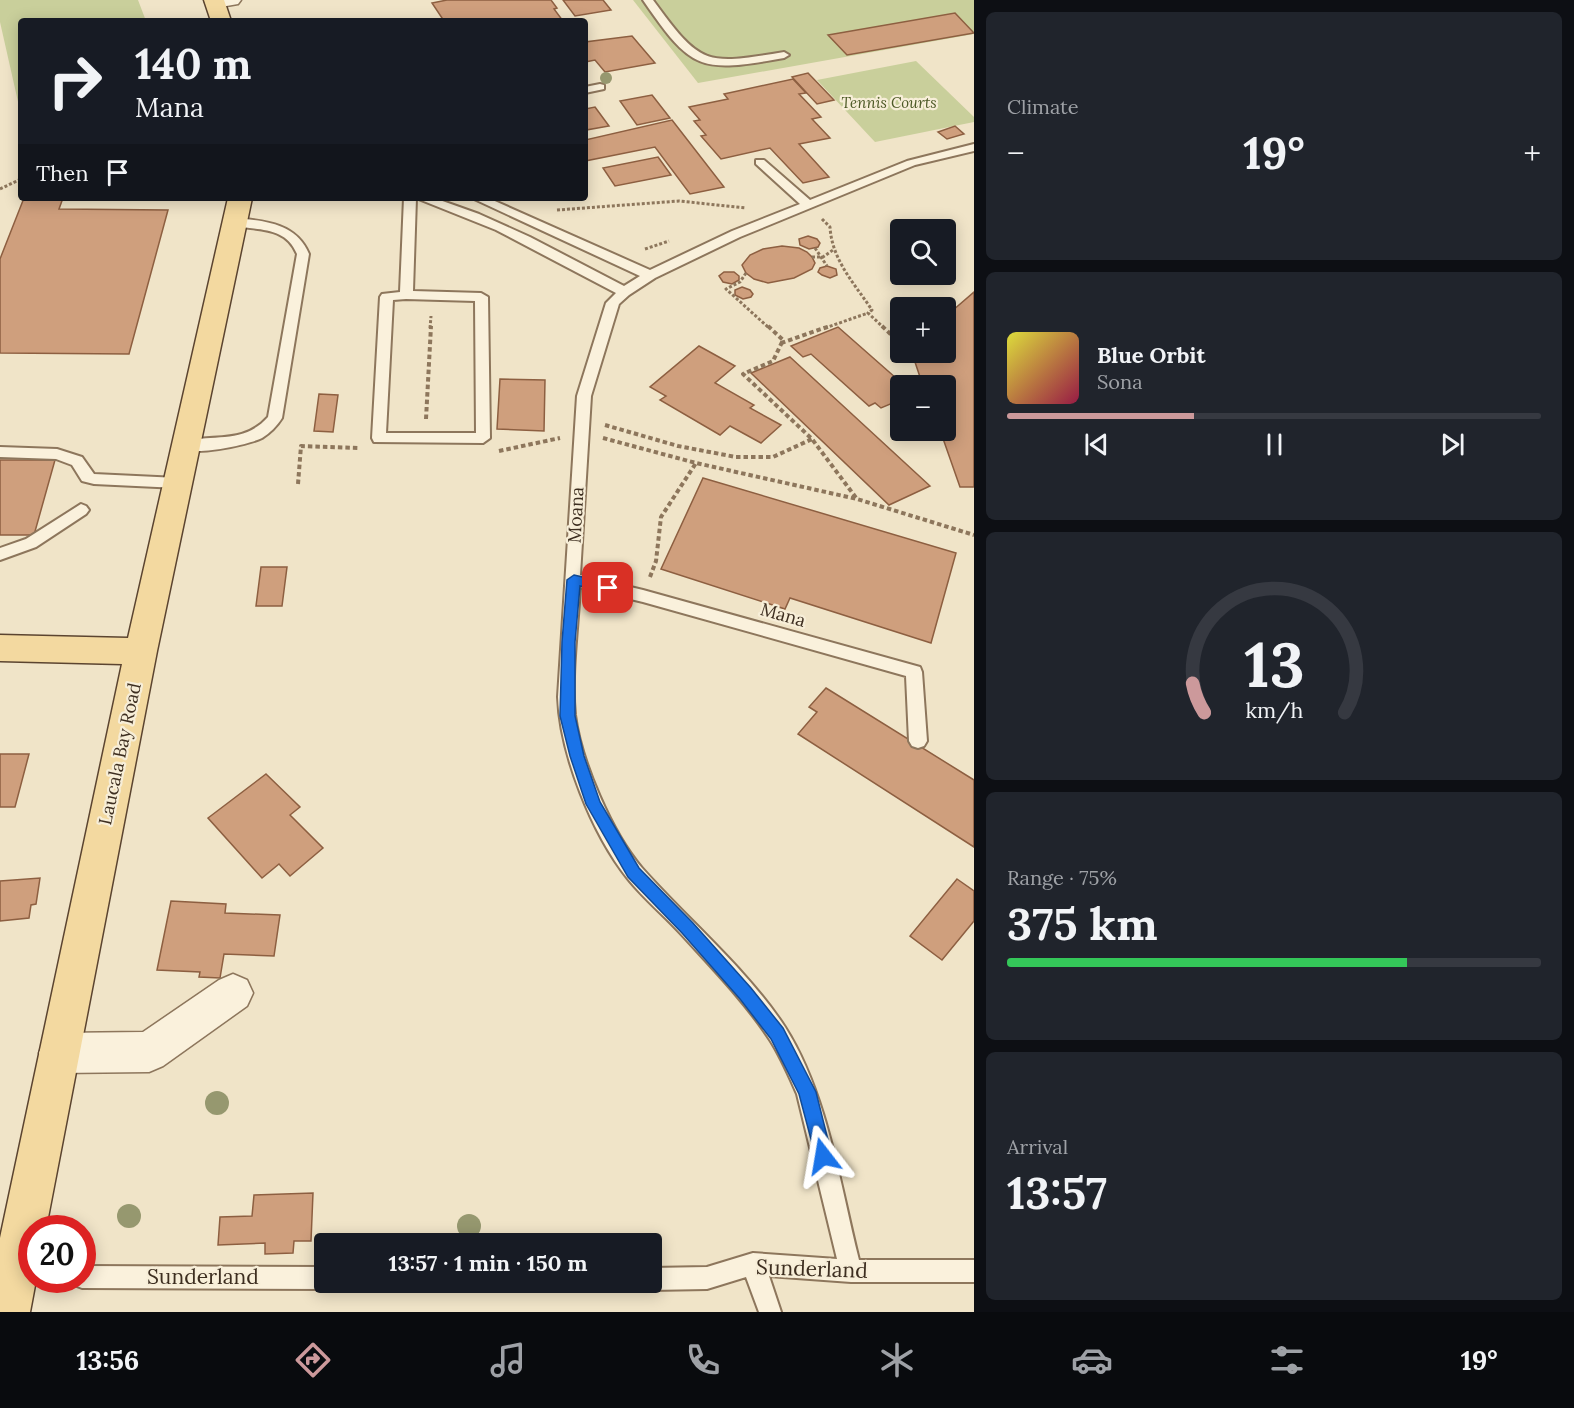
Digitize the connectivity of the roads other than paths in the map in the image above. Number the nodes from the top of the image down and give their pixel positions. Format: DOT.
graph roads {
  1 [pos="648,0"];
  2 [pos="784,55"];
  3 [pos="600,87"];
  4 [pos="588,89"];
  5 [pos="974,147"];
  6 [pos="760,162"];
  7 [pos="410,201"];
  8 [pos="432,201"];
  9 [pos="461,201"];
  10 [pos="485,201"];
  11 [pos="808,205"];
  12 [pos="453,207"];
  13 [pos="238,210"];
  14 [pos="650,275"];
  15 [pos="624,292"];
  16 [pos="406,295"];
  17 [pos="186,446"];
  18 [pos="0,452"];
  19 [pos="178,483"];
  20 [pos="81,510"];
  21 [pos="0,554"];
  22 [pos="574,580"];
  23 [pos="0,648"];
  24 [pos="141,651"];
  25 [pos="918,741"];
  26 [pos="233,993"];
  27 [pos="59,1053"];
  28 [pos="31,1215"];
  29 [pos="753,1264"];
  30 [pos="851,1271"];
  31 [pos="974,1271"];
  32 [pos="96,1277"];
  33 [pos="314,1278"];
  34 [pos="662,1279"];
  35 [pos="770,1312"];
  1 -- 2 [label="lane"];
  3 -- 4 [label="lane"];
  5 -- 11 [label="lane, Moana"];
  6 -- 11 [label="lane"];
  7 -- 16 [label="lane"];
  8 -- 12 [label="lane"];
  9 -- 12 [label="lane"];
  10 -- 14 [label="lane"];
  11 -- 14 [label="lane, Moana"];
  12 -- 15 [label="lane"];
  13 -- 17 [label="main road, Laucala Bay Road"];
  13 -- 17 [label="lane"];
  14 -- 15 [label="lane, Moana"];
  15 -- 22 [label="lane, Moana"];
  16 -- 16 [label="lane"];
  17 -- 19 [label="main road, Laucala Bay Road"];
  18 -- 19 [label="lane"];
  19 -- 24 [label="main road, Laucala Bay Road"];
  20 -- 21 [label="lane"];
  22 -- 25 [label="lane, Mana"];
  22 -- 30 [label="lane, Moana"];
  23 -- 24 [label="main road"];
  24 -- 27 [label="main road, Laucala Bay Road"];
  26 -- 27 [label="street"];
  27 -- 28 [label="main road, Laucala Bay Road"];
  29 -- 30 [label="lane, Sunderland"];
  29 -- 34 [label="lane, Sunderland"];
  29 -- 35 [label="lane"];
  30 -- 31 [label="lane, Sunderland"];
  32 -- 33 [label="lane, Sunderland"];
}
